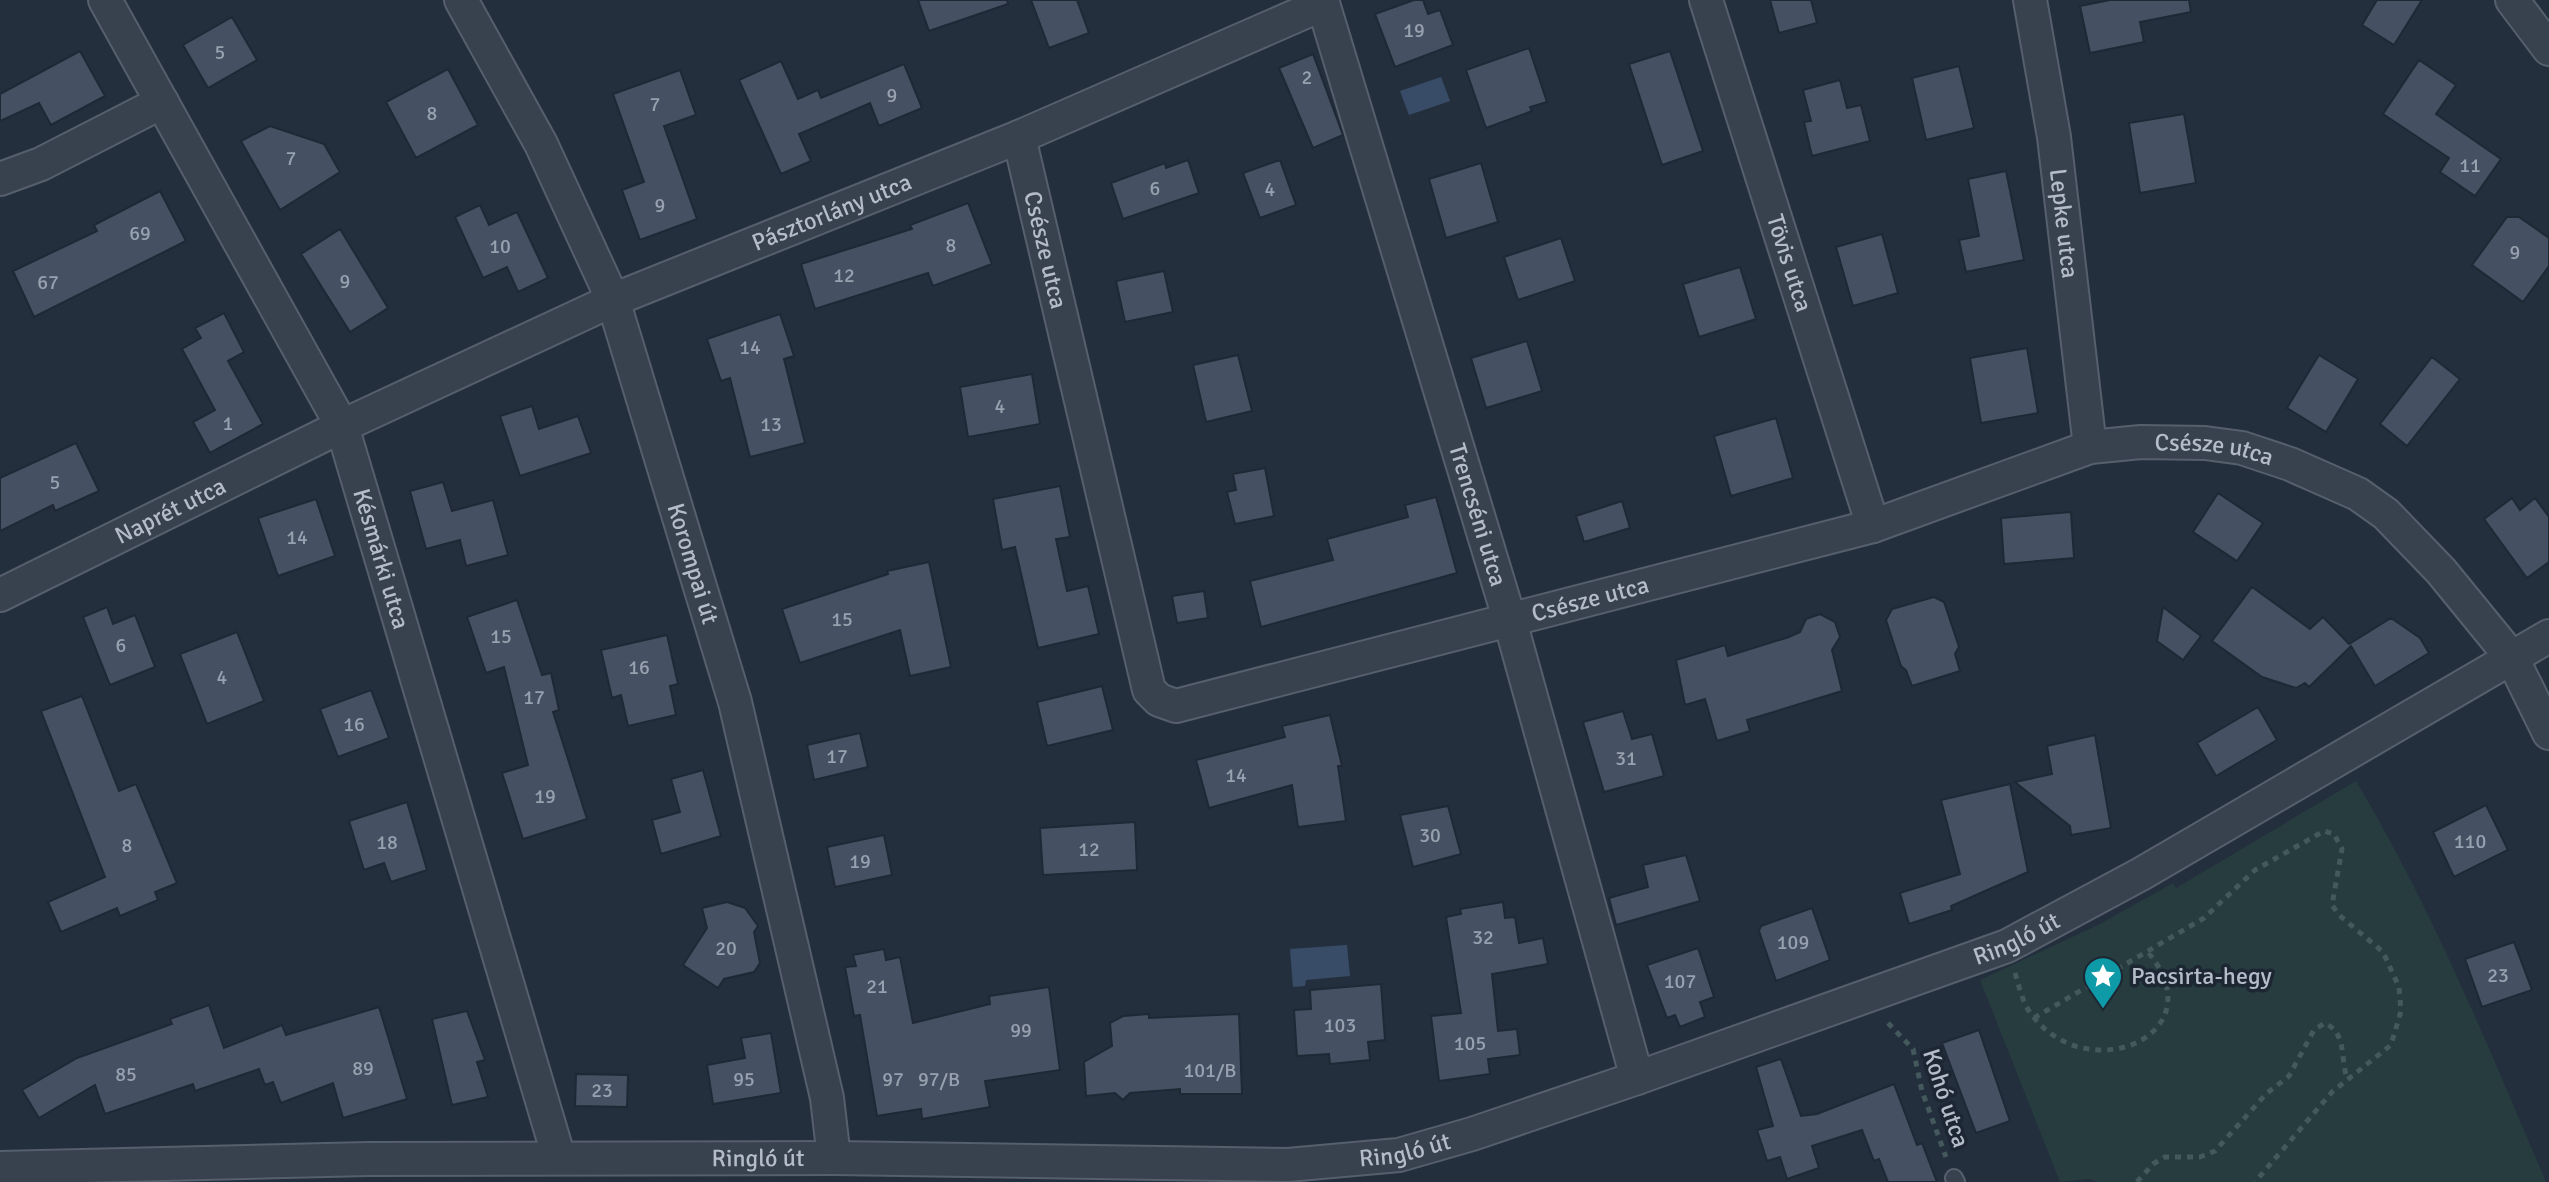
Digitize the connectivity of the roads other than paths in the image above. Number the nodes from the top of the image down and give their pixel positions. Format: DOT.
graph roads {
  1 [pos="105,0"];
  2 [pos="461,0"];
  3 [pos="1706,0"];
  4 [pos="2030,0"];
  5 [pos="2512,0"];
  6 [pos="1323,2"];
  7 [pos="2549,49"];
  8 [pos="162,102"];
  9 [pos="1019,137"];
  10 [pos="0,179"];
  11 [pos="613,300"];
  12 [pos="342,426"];
  13 [pos="2090,447"];
  14 [pos="1873,526"];
  15 [pos="0,595"];
  16 [pos="1510,621"];
  17 [pos="2549,636"];
  18 [pos="2512,658"];
  19 [pos="2549,733"];
  20 [pos="1637,1078"];
  21 [pos="559,1158"];
  22 [pos="834,1158"];
  23 [pos="0,1168"];
  24 [pos="369,1170"];
  25 [pos="96,1173"];
  1 -- 8 [label="street, Késmárki utca"];
  2 -- 11 [label="street, Korompai út"];
  3 -- 14 [label="street, Tövis utca"];
  4 -- 13 [label="street, Lepke utca"];
  5 -- 7 [label="street"];
  6 -- 9 [label="street, Pásztorlány utca"];
  6 -- 16 [label="street, Trencséni utca"];
  8 -- 10 [label="street"];
  8 -- 12 [label="street, Késmárki utca"];
  9 -- 11 [label="street, Pásztorlány utca"];
  9 -- 16 [label="street, Csésze utca"];
  11 -- 12 [label="street, Pásztorlány utca"];
  11 -- 22 [label="street, Korompai út"];
  12 -- 15 [label="street, Naprét utca"];
  12 -- 21 [label="street, Késmárki utca"];
  13 -- 14 [label="street, Csésze utca"];
  13 -- 18 [label="street, Csésze utca"];
  14 -- 16 [label="street, Csésze utca"];
  16 -- 20 [label="street, Trencséni utca"];
  17 -- 18 [label="street, Ringló út"];
  18 -- 19 [label="street, Csésze utca"];
  18 -- 20 [label="street, Ringló út"];
  20 -- 22 [label="street, Ringló út"];
  21 -- 22 [label="street, Ringló út"];
  21 -- 24 [label="street, Ringló út"];
  23 -- 25 [label="street, Ringló út"];
  24 -- 25 [label="street, Ringló út"];
}
